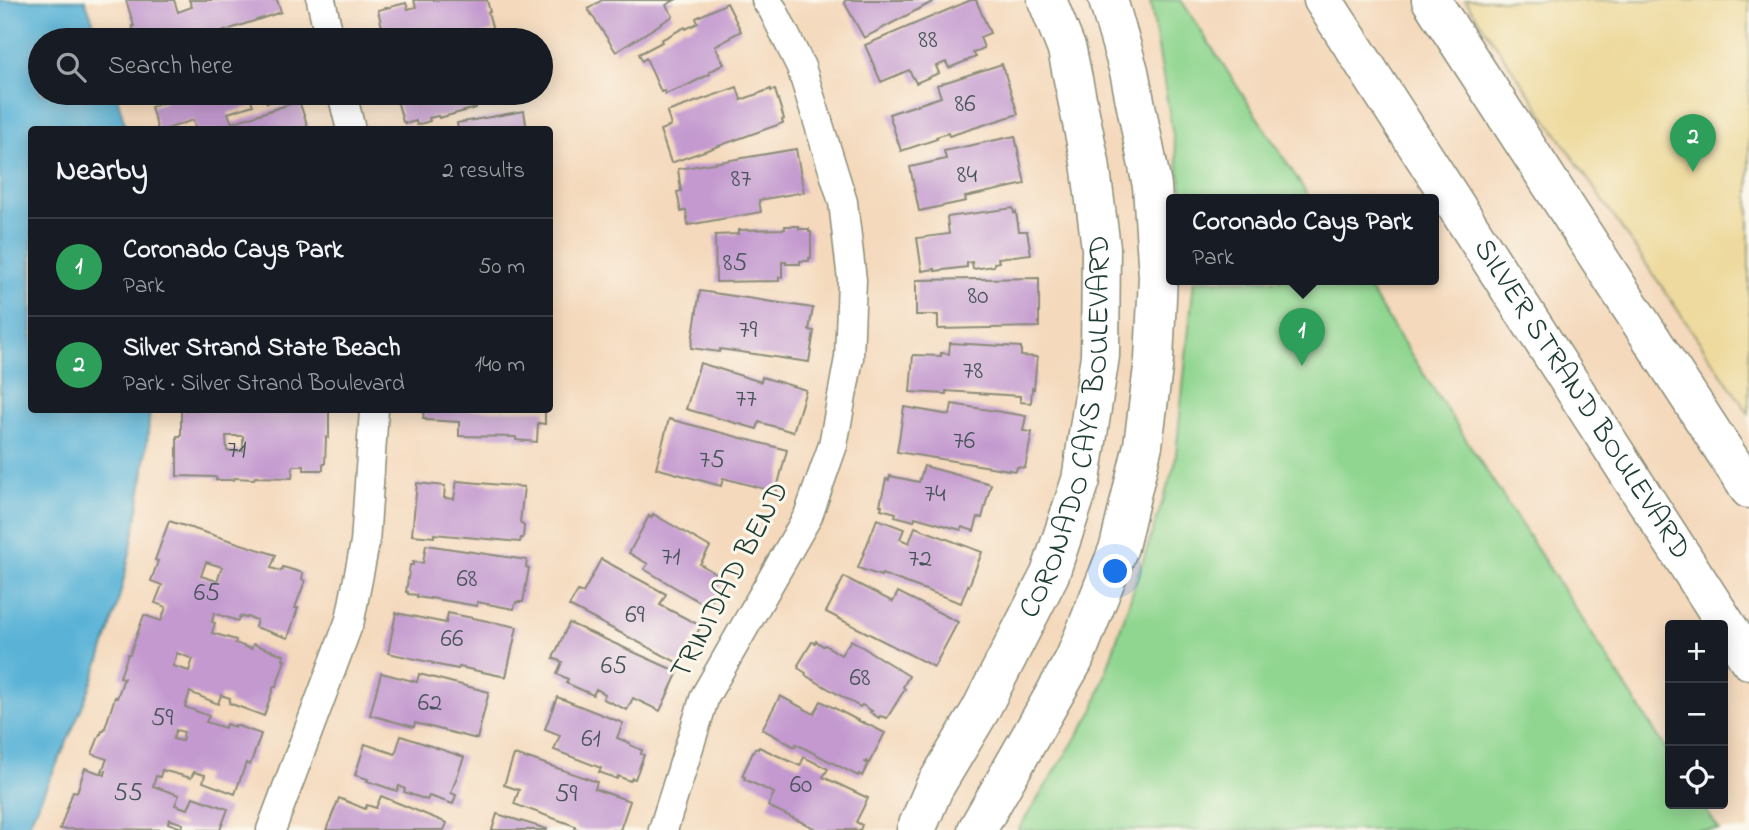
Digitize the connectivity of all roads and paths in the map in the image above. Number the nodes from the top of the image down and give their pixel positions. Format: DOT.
graph roads {
  1 [pos="321,0"];
  2 [pos="766,0"];
  3 [pos="1047,0"];
  4 [pos="1108,0"];
  5 [pos="1323,0"];
  6 [pos="1431,0"];
  7 [pos="327,28"];
  8 [pos="345,105"];
  9 [pos="350,126"];
  10 [pos="374,413"];
  11 [pos="1749,489"];
  12 [pos="1749,660"];
  13 [pos="271,830"];
  14 [pos="663,830"];
  15 [pos="916,830"];
  16 [pos="977,830"];
  1 -- 7 [label="street"];
  2 -- 14 [label="street, TRINIDAD BEND"];
  3 -- 15 [label="main road, CORONADO CAYS BOULEVARD"];
  4 -- 16 [label="main road, CORONADO CAYS BOULEVARD"];
  5 -- 12 [label="main road, SILVER STRAND BOULEVARD"];
  6 -- 11 [label="main road"];
  8 -- 9 [label="street"];
  10 -- 13 [label="street"];
}
